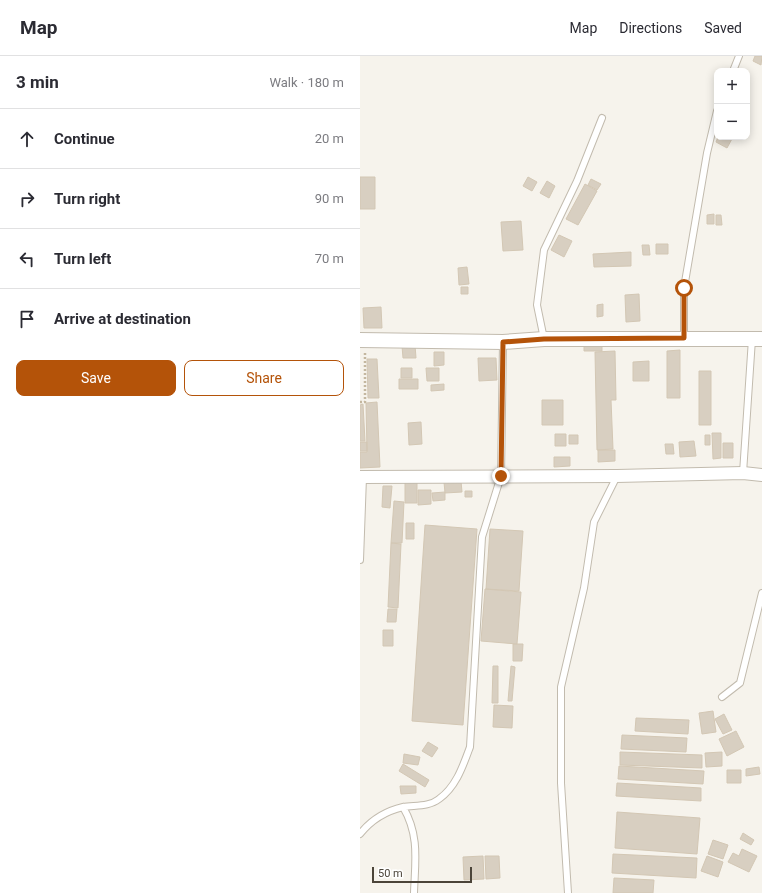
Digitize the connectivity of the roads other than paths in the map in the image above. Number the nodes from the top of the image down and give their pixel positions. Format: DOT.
graph roads {
  1 [pos="739,56"];
  2 [pos="734,68"];
  3 [pos="602,118"];
  4 [pos="714,124"];
  5 [pos="684,338"];
  6 [pos="544,339"];
  7 [pos="757,339"];
  8 [pos="362,340"];
  9 [pos="503,342"];
  10 [pos="743,473"];
  11 [pos="762,475"];
  12 [pos="501,476"];
  13 [pos="617,476"];
  14 [pos="361,477"];
  15 [pos="360,560"];
  16 [pos="762,593"];
  17 [pos="722,697"];
  18 [pos="403,807"];
  19 [pos="360,834"];
  20 [pos="414,893"];
  21 [pos="568,893"];
  1 -- 2 [label="lane"];
  3 -- 6 [label="lane"];
  4 -- 5 [label="lane"];
  5 -- 6 [label="street"];
  5 -- 7 [label="street"];
  6 -- 9 [label="street"];
  7 -- 10 [label="lane"];
  8 -- 9 [label="street"];
  9 -- 12 [label="lane"];
  10 -- 11 [label="street"];
  10 -- 13 [label="street"];
  12 -- 13 [label="street"];
  12 -- 14 [label="street"];
  12 -- 18 [label="lane"];
  13 -- 21 [label="lane"];
  14 -- 15 [label="lane"];
  16 -- 17 [label="lane"];
  18 -- 19 [label="lane"];
  18 -- 20 [label="lane"];
}
